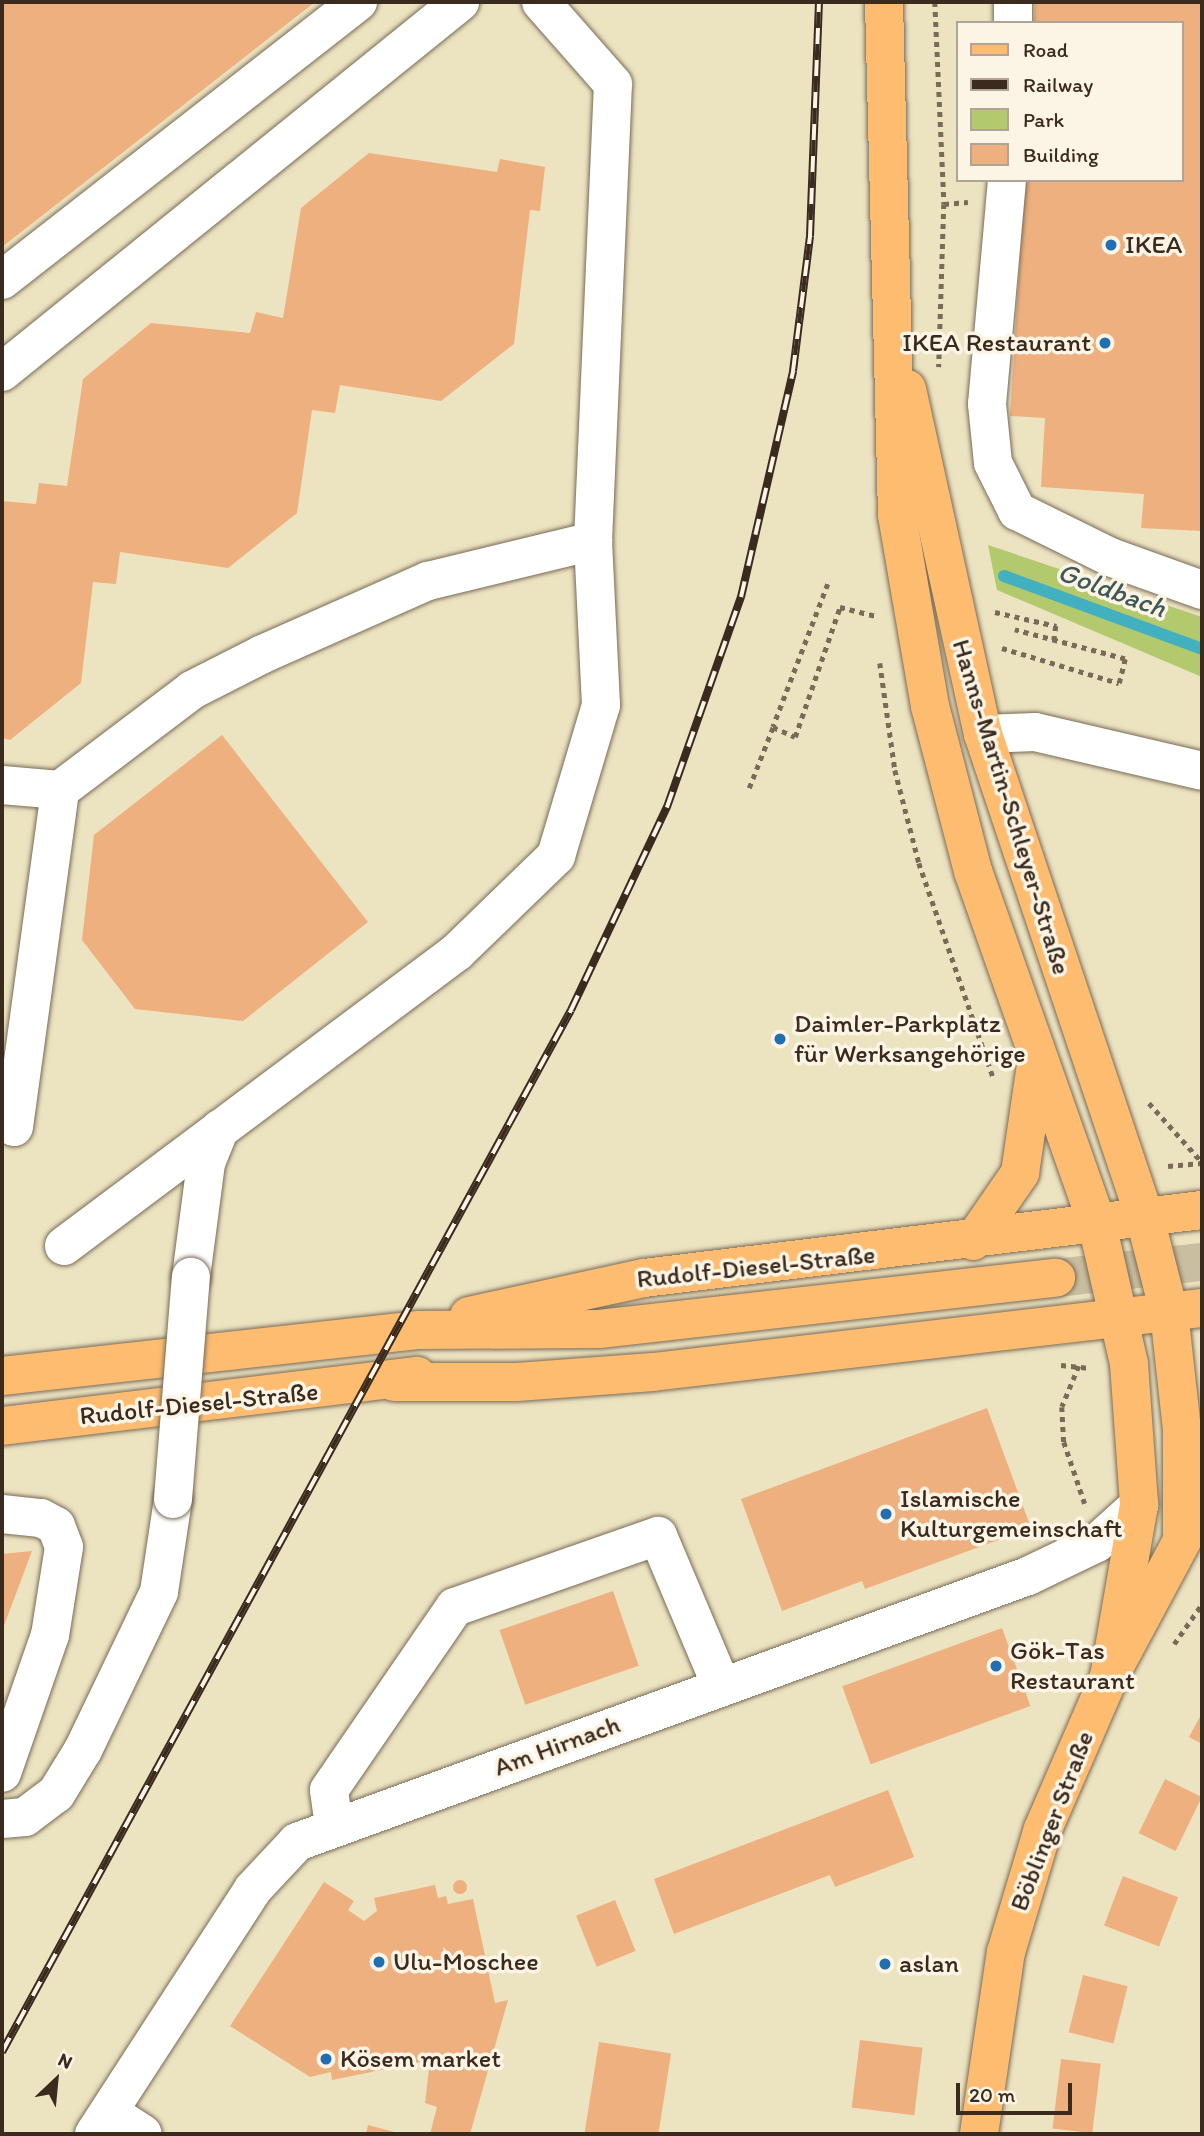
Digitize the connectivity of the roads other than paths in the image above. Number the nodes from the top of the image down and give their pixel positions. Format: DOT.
graph roads {
  1 [pos="358,2"];
  2 [pos="460,2"];
  3 [pos="541,2"];
  4 [pos="884,2"];
  5 [pos="1013,2"];
  6 [pos="1013,21"];
  7 [pos="993,191"];
  8 [pos="2,280"];
  9 [pos="895,349"];
  10 [pos="2,372"];
  11 [pos="593,541"];
  12 [pos="1202,590"];
  13 [pos="983,734"];
  14 [pos="1202,771"];
  15 [pos="2,785"];
  16 [pos="60,790"];
  17 [pos="1036,1045"];
  18 [pos="14,1127"];
  19 [pos="220,1129"];
  20 [pos="1202,1210"];
  21 [pos="1144,1218"];
  22 [pos="1097,1224"];
  23 [pos="973,1241"];
  24 [pos="64,1246"];
  25 [pos="1056,1278"];
  26 [pos="1186,1310"];
  27 [pos="1120,1318"];
  28 [pos="599,1329"];
  29 [pos="419,1330"];
  30 [pos="2,1376"];
  31 [pos="394,1382"];
  32 [pos="2,1426"];
  33 [pos="1202,1504"];
  34 [pos="1139,1505"];
  35 [pos="2,1514"];
  36 [pos="1182,1538"];
  37 [pos="1109,1677"];
  38 [pos="721,1685"];
  39 [pos="2,1773"];
  40 [pos="2,1819"];
  41 [pos="334,1826"];
  42 [pos="101,2123"];
  43 [pos="143,2134"];
  44 [pos="979,2134"];
  1 -- 8 [label="street"];
  2 -- 10 [label="street"];
  3 -- 11 [label="street"];
  4 -- 9 [label="main road, Hanns-Martin-Schleyer-Straße"];
  5 -- 6 [label="street"];
  7 -- 12 [label="street"];
  9 -- 13 [label="main road, Hanns-Martin-Schleyer-Straße"];
  9 -- 17 [label="main road, Hanns-Martin-Schleyer-Straße"];
  11 -- 16 [label="street"];
  11 -- 19 [label="street"];
  13 -- 14 [label="street"];
  13 -- 21 [label="main road, Hanns-Martin-Schleyer-Straße"];
  15 -- 16 [label="street"];
  16 -- 18 [label="street"];
  17 -- 22 [label="main road, Hanns-Martin-Schleyer-Straße"];
  17 -- 23 [label="main road"];
  19 -- 24 [label="street"];
  19 -- 40 [label="street, bridge"];
  20 -- 21 [label="main road"];
  21 -- 22 [label="main road"];
  21 -- 26 [label="main road, Böblinger Straße"];
  22 -- 23 [label="main road, Rudolf-Diesel-Straße"];
  22 -- 27 [label="main road, Böblinger Straße"];
  23 -- 29 [label="main road, Rudolf-Diesel-Straße"];
  25 -- 28 [label="main road, Rudolf-Diesel-Straße"];
  26 -- 27 [label="main road"];
  26 -- 36 [label="main road, Böblinger Straße"];
  27 -- 31 [label="main road"];
  27 -- 34 [label="main road, Böblinger Straße"];
  28 -- 29 [label="main road, Rudolf-Diesel-Straße"];
  28 -- 31 [label="main road, Rudolf-Diesel-Straße"];
  29 -- 30 [label="main road, Rudolf-Diesel-Straße"];
  31 -- 32 [label="main road, Rudolf-Diesel-Straße"];
  33 -- 36 [label="main road, Böblinger Straße"];
  34 -- 37 [label="main road, Böblinger Straße"];
  34 -- 38 [label="street, Am Hirnach"];
  35 -- 39 [label="street"];
  36 -- 37 [label="main road, Böblinger Straße"];
  37 -- 44 [label="main road, Böblinger Straße"];
  38 -- 41 [label="street, Am Hirnach"];
  38 -- 41 [label="street"];
  41 -- 42 [label="street, Am Hirnach"];
  42 -- 43 [label="street"];
}
